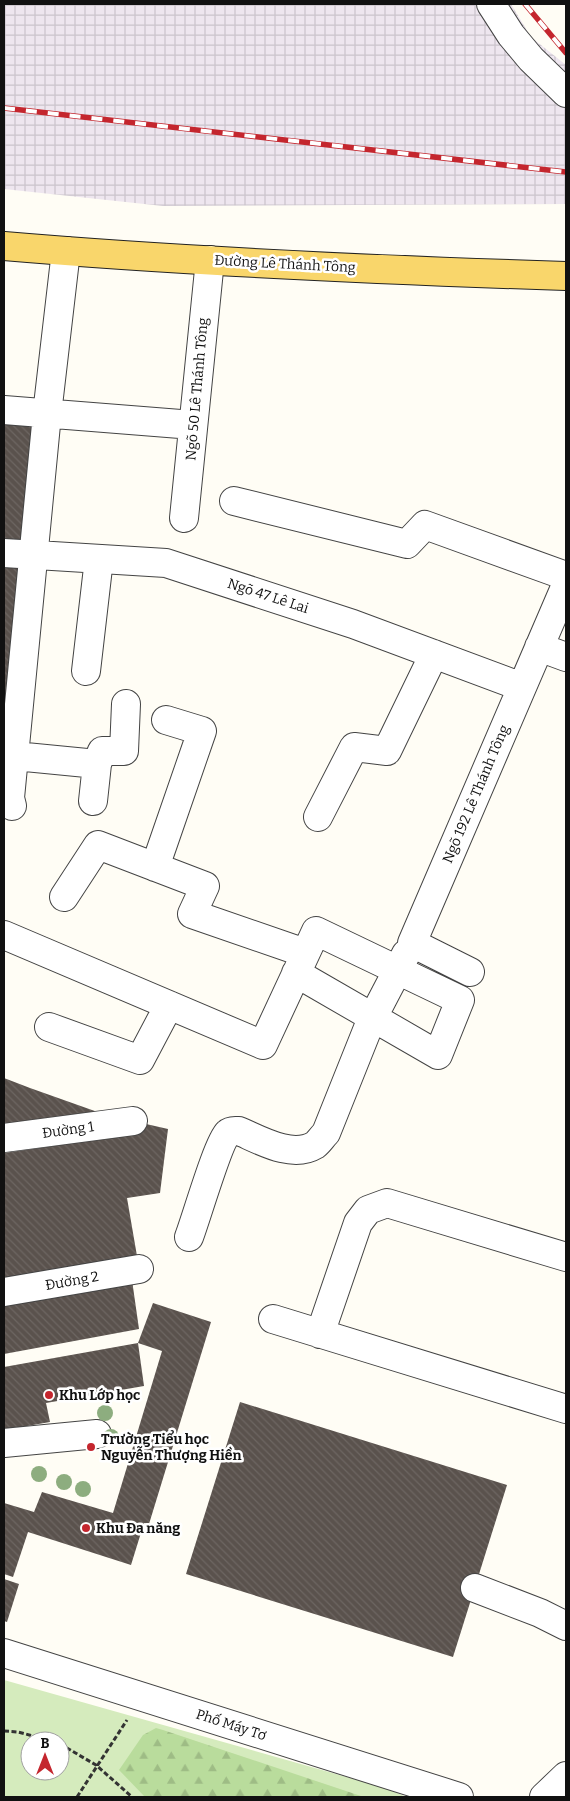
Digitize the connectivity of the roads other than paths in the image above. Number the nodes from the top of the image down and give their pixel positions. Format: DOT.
graph roads {
  1 [pos="491,4"];
  2 [pos="566,92"];
  3 [pos="4,246"];
  4 [pos="66,251"];
  5 [pos="210,260"];
  6 [pos="566,276"];
  7 [pos="4,410"];
  8 [pos="47,414"];
  9 [pos="193,424"];
  10 [pos="234,501"];
  11 [pos="184,518"];
  12 [pos="4,553"];
  13 [pos="34,556"];
  14 [pos="99,559"];
  15 [pos="566,576"];
  16 [pos="566,585"];
  17 [pos="539,647"];
  18 [pos="434,654"];
  19 [pos="566,657"];
  20 [pos="86,671"];
  21 [pos="522,687"];
  22 [pos="126,704"];
  23 [pos="12,712"];
  24 [pos="166,720"];
  25 [pos="15,756"];
  26 [pos="97,764"];
  27 [pos="93,800"];
  28 [pos="12,806"];
  29 [pos="318,817"];
  30 [pos="155,867"];
  31 [pos="64,897"];
  32 [pos="4,935"];
  33 [pos="412,943"];
  34 [pos="301,963"];
  35 [pos="470,972"];
  36 [pos="169,1005"];
  37 [pos="372,1017"];
  38 [pos="49,1027"];
  39 [pos="133,1121"];
  40 [pos="4,1138"];
  41 [pos="189,1237"];
  42 [pos="566,1257"];
  43 [pos="139,1269"];
  44 [pos="4,1292"];
  45 [pos="273,1319"];
  46 [pos="320,1334"];
  47 [pos="566,1409"];
  48 [pos="97,1434"];
  49 [pos="4,1443"];
  50 [pos="475,1588"];
  51 [pos="566,1626"];
  52 [pos="4,1653"];
  53 [pos="566,1776"];
  54 [pos="459,1797"];
  55 [pos="544,1797"];
  1 -- 2 [label="street"];
  3 -- 4 [label="main road, Đường Lê Thánh Tông"];
  4 -- 5 [label="main road, Đường Lê Thánh Tông"];
  4 -- 8 [label="street"];
  5 -- 6 [label="main road, Đường Lê Thánh Tông"];
  5 -- 9 [label="street, Ngõ 50 Lê Thánh Tông"];
  7 -- 8 [label="street"];
  8 -- 9 [label="street"];
  8 -- 13 [label="street"];
  9 -- 11 [label="street, Ngõ 50 Lê Thánh Tông"];
  10 -- 15 [label="street"];
  12 -- 13 [label="street, Ngõ 47 Lê Lai"];
  13 -- 14 [label="street, Ngõ 47 Lê Lai"];
  13 -- 23 [label="street"];
  14 -- 18 [label="street, Ngõ 47 Lê Lai"];
  14 -- 20 [label="street"];
  16 -- 17 [label="street, Ngõ 192 Lê Thánh Tông"];
  17 -- 19 [label="street"];
  17 -- 21 [label="street, Ngõ 192 Lê Thánh Tông"];
  18 -- 21 [label="street, Ngõ 47 Lê Lai"];
  18 -- 29 [label="street"];
  21 -- 33 [label="street, Ngõ 192 Lê Thánh Tông"];
  22 -- 26 [label="street"];
  23 -- 25 [label="street"];
  24 -- 30 [label="street"];
  25 -- 26 [label="street"];
  25 -- 28 [label="street"];
  26 -- 27 [label="street"];
  30 -- 31 [label="street"];
  30 -- 34 [label="street"];
  32 -- 36 [label="street"];
  33 -- 35 [label="street"];
  33 -- 37 [label="street, Ngõ 192 Lê Thánh Tông"];
  34 -- 36 [label="street"];
  34 -- 37 [label="street"];
  34 -- 37 [label="street"];
  36 -- 38 [label="street"];
  37 -- 41 [label="street, Ngõ 192 Lê Thánh Tông"];
  39 -- 40 [label="street, Đường 1"];
  42 -- 46 [label="street"];
  43 -- 44 [label="street, Đường 2"];
  45 -- 46 [label="street"];
  46 -- 47 [label="street"];
  48 -- 49 [label="street"];
  50 -- 51 [label="street"];
  52 -- 54 [label="street, Phố Máy Tơ"];
  53 -- 55 [label="street"];
}
